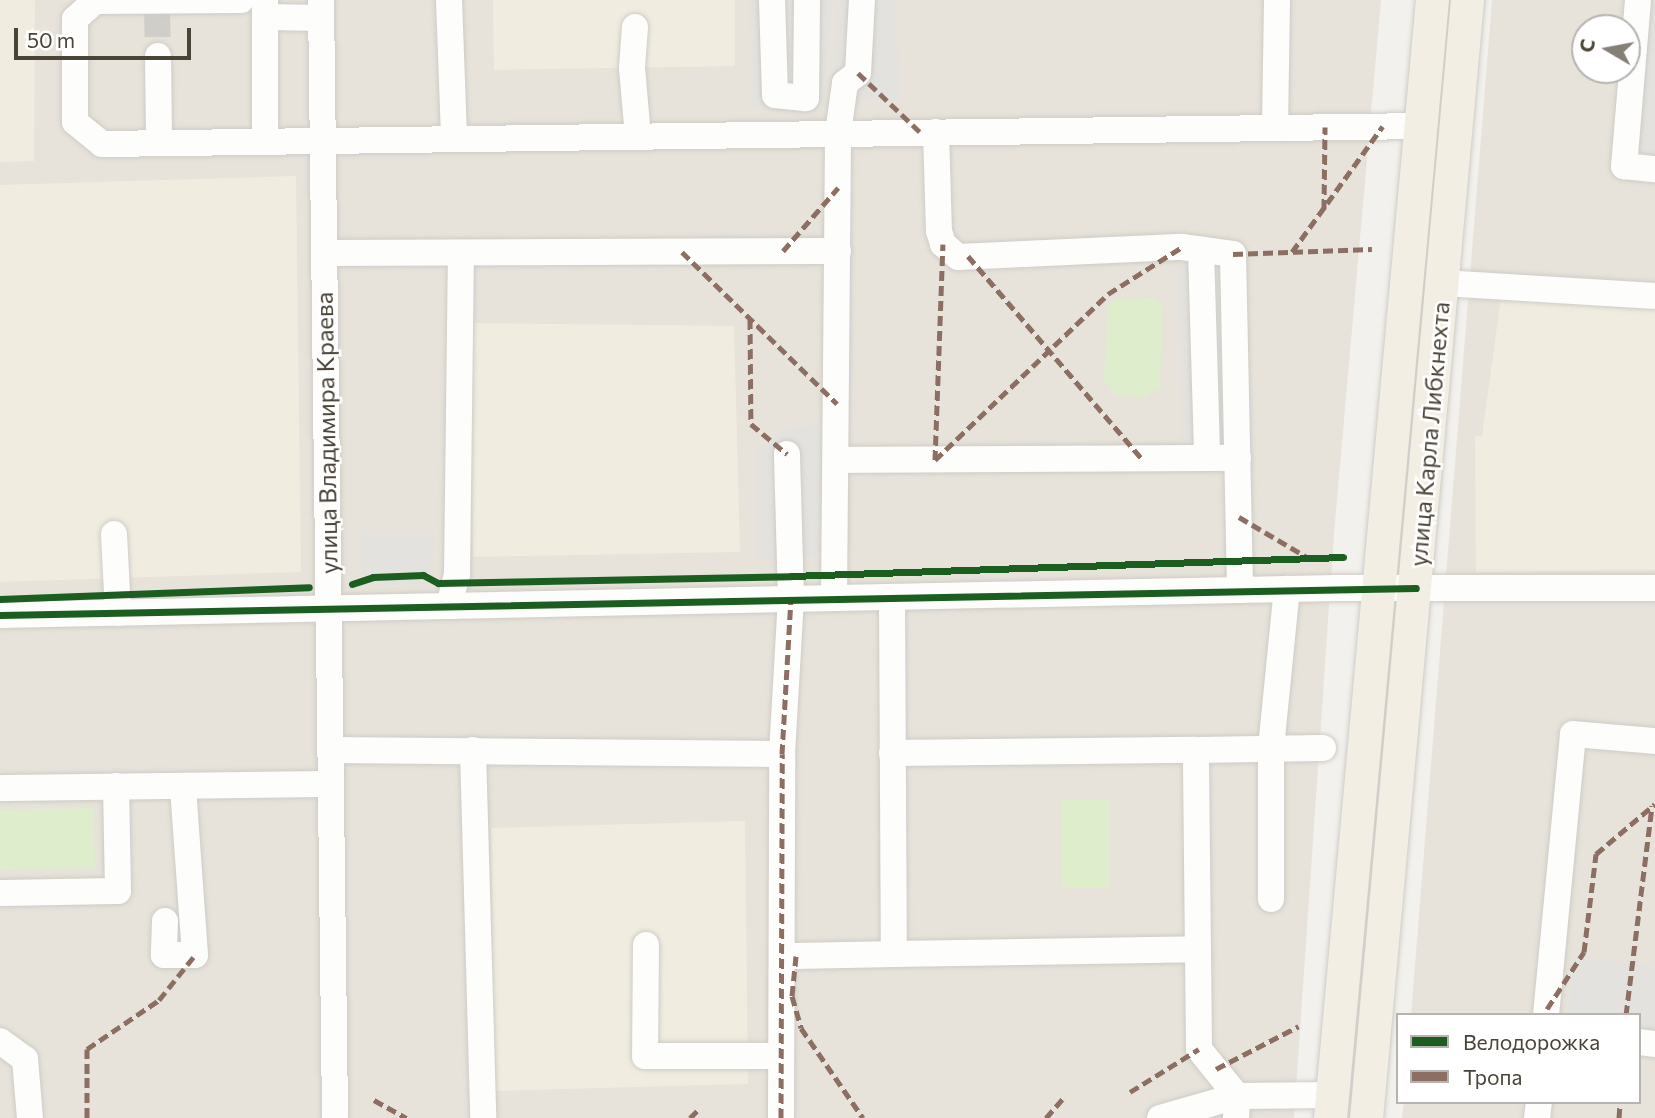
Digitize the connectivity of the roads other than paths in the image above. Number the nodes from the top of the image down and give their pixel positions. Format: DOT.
graph roads {
  1 [pos="241,0"];
  2 [pos="449,0"];
  3 [pos="772,0"];
  4 [pos="807,0"];
  5 [pos="862,0"];
  6 [pos="1277,0"];
  7 [pos="1432,0"];
  8 [pos="1468,0"];
  9 [pos="1638,0"];
  10 [pos="157,6"];
  11 [pos="265,9"];
  12 [pos="321,9"];
  13 [pos="635,27"];
  14 [pos="158,56"];
  15 [pos="1421,126"];
  16 [pos="1275,128"];
  17 [pos="936,132"];
  18 [pos="838,133"];
  19 [pos="638,136"];
  20 [pos="454,139"];
  21 [pos="323,140"];
  22 [pos="265,141"];
  23 [pos="159,143"];
  24 [pos="1655,169"];
  25 [pos="1202,250"];
  26 [pos="838,251"];
  27 [pos="324,253"];
  28 [pos="461,253"];
  29 [pos="1443,284"];
  30 [pos="1655,296"];
  31 [pos="787,454"];
  32 [pos="1207,458"];
  33 [pos="1238,458"];
  34 [pos="836,460"];
  35 [pos="114,534"];
  36 [pos="1380,587"];
  37 [pos="1416,588"];
  38 [pos="1655,588"];
  39 [pos="1287,589"];
  40 [pos="1240,590"];
  41 [pos="892,597"];
  42 [pos="834,598"];
  43 [pos="791,599"];
  44 [pos="449,606"];
  45 [pos="328,608"];
  46 [pos="118,612"];
  47 [pos="0,615"];
  48 [pos="1655,741"];
  49 [pos="1271,748"];
  50 [pos="1323,748"];
  51 [pos="330,750"];
  52 [pos="473,750"];
  53 [pos="1196,750"];
  54 [pos="892,753"];
  55 [pos="782,754"];
  56 [pos="330,784"];
  57 [pos="116,786"];
  58 [pos="183,786"];
  59 [pos="0,788"];
  60 [pos="0,893"];
  61 [pos="1271,900"];
  62 [pos="165,921"];
  63 [pos="646,945"];
  64 [pos="1198,949"];
  65 [pos="894,954"];
  66 [pos="796,956"];
  67 [pos="1546,1013"];
  68 [pos="0,1041"];
  69 [pos="780,1056"];
  70 [pos="1293,1106"];
  71 [pos="1331,1106"];
  72 [pos="1237,1107"];
  73 [pos="30,1118"];
  74 [pos="335,1118"];
  75 [pos="483,1118"];
  76 [pos="781,1118"];
  77 [pos="1160,1118"];
  78 [pos="1366,1118"];
  1 -- 10 [label="street"];
  2 -- 20 [label="street"];
  3 -- 4 [label="street"];
  5 -- 18 [label="street"];
  6 -- 16 [label="street"];
  7 -- 15 [label="main road, улица Карла Либкнехта"];
  8 -- 29 [label="main road, улица Карла Либкнехта"];
  9 -- 24 [label="street"];
  10 -- 23 [label="street"];
  11 -- 12 [label="street"];
  11 -- 22 [label="street"];
  12 -- 21 [label="street, улица Владимира Краева"];
  13 -- 19 [label="street"];
  14 -- 23 [label="street"];
  15 -- 16 [label="street"];
  15 -- 36 [label="main road, улица Карла Либкнехта"];
  16 -- 17 [label="street"];
  17 -- 18 [label="street"];
  17 -- 25 [label="street"];
  18 -- 19 [label="street"];
  18 -- 26 [label="street"];
  19 -- 20 [label="street"];
  20 -- 21 [label="street"];
  21 -- 22 [label="street"];
  21 -- 27 [label="street, улица Владимира Краева"];
  22 -- 23 [label="street"];
  25 -- 32 [label="street"];
  25 -- 33 [label="street"];
  26 -- 28 [label="street"];
  26 -- 34 [label="street"];
  27 -- 28 [label="street"];
  27 -- 45 [label="street, улица Владимира Краева"];
  28 -- 44 [label="street"];
  29 -- 30 [label="street"];
  29 -- 37 [label="main road, улица Карла Либкнехта"];
  31 -- 43 [label="street"];
  32 -- 33 [label="street"];
  32 -- 34 [label="street"];
  33 -- 40 [label="street"];
  34 -- 42 [label="street"];
  35 -- 46 [label="street"];
  36 -- 37 [label="street"];
  36 -- 39 [label="street"];
  36 -- 71 [label="main road, улица Карла Либкнехта"];
  37 -- 38 [label="street"];
  37 -- 78 [label="main road, улица Карла Либкнехта"];
  39 -- 40 [label="street"];
  39 -- 49 [label="street"];
  40 -- 41 [label="street"];
  41 -- 42 [label="street"];
  41 -- 54 [label="street"];
  42 -- 43 [label="street"];
  43 -- 44 [label="street"];
  43 -- 55 [label="street"];
  44 -- 45 [label="street"];
  45 -- 46 [label="street"];
  45 -- 51 [label="street, улица Владимира Краева"];
  46 -- 47 [label="street"];
  48 -- 67 [label="street"];
  49 -- 50 [label="street"];
  49 -- 53 [label="street"];
  49 -- 61 [label="street"];
  51 -- 52 [label="street"];
  51 -- 56 [label="street, улица Владимира Краева"];
  52 -- 55 [label="street"];
  52 -- 75 [label="street"];
  53 -- 54 [label="street"];
  53 -- 64 [label="street"];
  54 -- 65 [label="street"];
  55 -- 69 [label="street"];
  56 -- 58 [label="street"];
  56 -- 74 [label="street, улица Владимира Краева"];
  57 -- 58 [label="street"];
  57 -- 59 [label="street"];
  57 -- 60 [label="street"];
  58 -- 62 [label="street"];
  63 -- 69 [label="street"];
  64 -- 65 [label="street"];
  64 -- 72 [label="street"];
  65 -- 66 [label="street"];
  68 -- 73 [label="street"];
  69 -- 76 [label="street"];
  70 -- 71 [label="street"];
  70 -- 72 [label="street"];
  72 -- 77 [label="street"];
}
